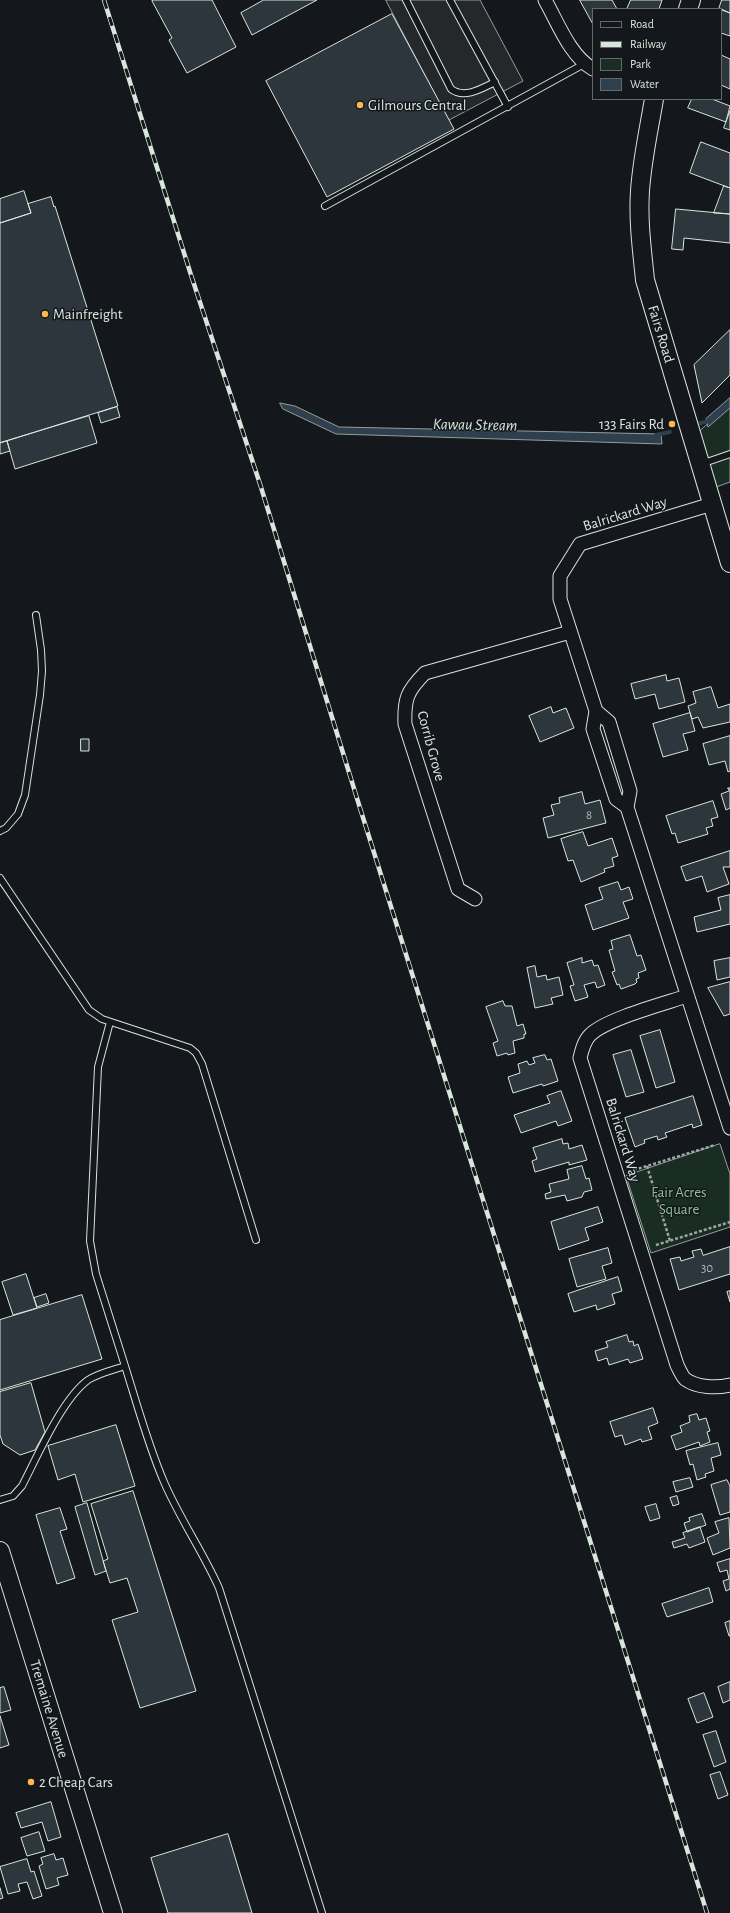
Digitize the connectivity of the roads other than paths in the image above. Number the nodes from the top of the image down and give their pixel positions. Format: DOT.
graph roads {
  1 [pos="406,0"];
  2 [pos="450,0"];
  3 [pos="545,0"];
  4 [pos="588,66"];
  5 [pos="495,82"];
  6 [pos="654,100"];
  7 [pos="508,107"];
  8 [pos="325,206"];
  9 [pos="730,454"];
  10 [pos="699,464"];
  11 [pos="712,504"];
  12 [pos="730,562"];
  13 [pos="36,615"];
  14 [pos="570,632"];
  15 [pos="0,831"];
  16 [pos="0,878"];
  17 [pos="475,899"];
  18 [pos="687,996"];
  19 [pos="110,1022"];
  20 [pos="730,1128"];
  21 [pos="256,1240"];
  22 [pos="125,1366"];
  23 [pos="730,1385"];
  24 [pos="0,1500"];
  25 [pos="0,1551"];
  26 [pos="109,1912"];
  27 [pos="322,1913"];
  1 -- 5 [label="lane"];
  2 -- 5 [label="lane"];
  3 -- 4 [label="street"];
  4 -- 7 [label="lane"];
  5 -- 7 [label="lane"];
  6 -- 10 [label="street, Fairs Road"];
  7 -- 8 [label="lane"];
  9 -- 10 [label="lane"];
  10 -- 11 [label="street, Fairs Road"];
  11 -- 12 [label="street, Fairs Road"];
  11 -- 14 [label="street, Balrickard Way"];
  13 -- 15 [label="lane"];
  14 -- 17 [label="street, Corrib Grove"];
  14 -- 18 [label="street, Balrickard Way"];
  16 -- 19 [label="lane"];
  18 -- 20 [label="street, Balrickard Way"];
  18 -- 23 [label="street, Balrickard Way"];
  19 -- 21 [label="lane"];
  19 -- 22 [label="lane"];
  22 -- 24 [label="lane"];
  22 -- 27 [label="lane"];
  25 -- 26 [label="street, Tremaine Avenue"];
}
